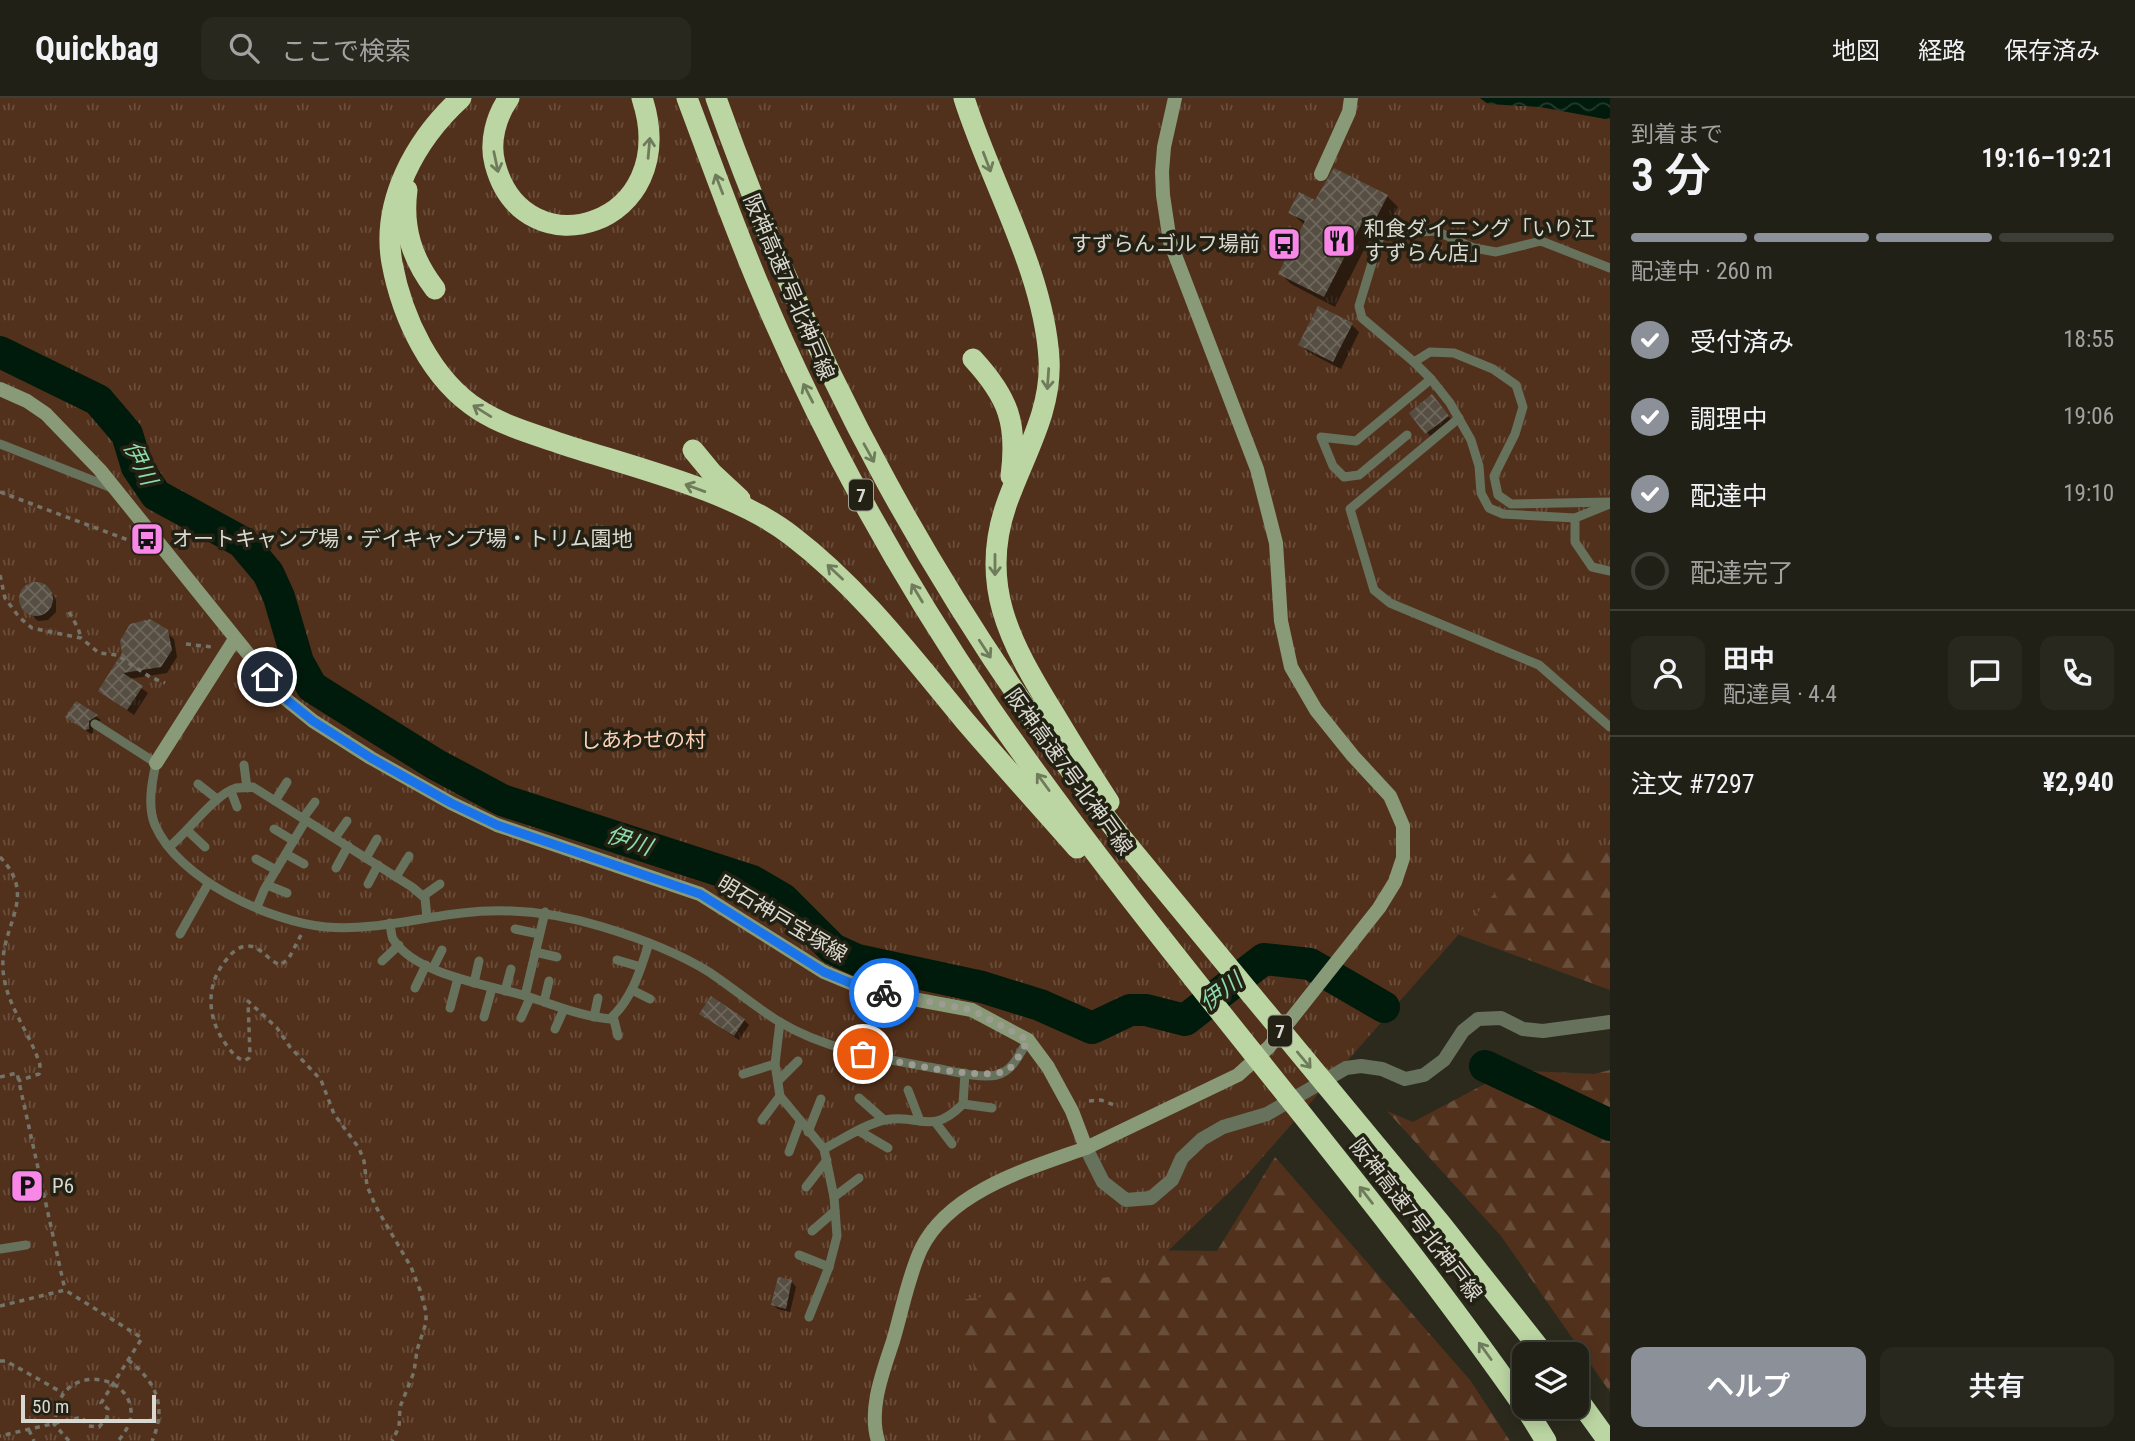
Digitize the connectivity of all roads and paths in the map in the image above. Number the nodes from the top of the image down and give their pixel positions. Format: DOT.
graph roads {
  1 [pos="452,98"];
  2 [pos="461,98"];
  3 [pos="509,98"];
  4 [pos="642,98"];
  5 [pos="687,98"];
  6 [pos="716,98"];
  7 [pos="964,98"];
  8 [pos="1175,98"];
  9 [pos="1351,98"];
  10 [pos="424,141"];
  11 [pos="1321,174"];
  12 [pos="1610,268"];
  13 [pos="435,289"];
  14 [pos="973,359"];
  15 [pos="1414,362"];
  16 [pos="1432,379"];
  17 [pos="0,389"];
  18 [pos="1459,418"];
  19 [pos="1407,435"];
  20 [pos="0,444"];
  21 [pos="693,450"];
  22 [pos="117,490"];
  23 [pos="0,492"];
  24 [pos="1008,498"];
  25 [pos="1610,503"];
  26 [pos="758,514"];
  27 [pos="1575,519"];
  28 [pos="145,547"];
  29 [pos="1610,571"];
  30 [pos="0,575"];
  31 [pos="69,612"];
  32 [pos="80,638"];
  33 [pos="235,639"];
  34 [pos="186,644"];
  35 [pos="215,647"];
  36 [pos="164,682"];
  37 [pos="95,724"];
  38 [pos="1610,727"];
  39 [pos="156,763"];
  40 [pos="244,765"];
  41 [pos="287,782"];
  42 [pos="198,784"];
  43 [pos="247,788"];
  44 [pos="231,791"];
  45 [pos="216,799"];
  46 [pos="275,801"];
  47 [pos="315,802"];
  48 [pos="237,807"];
  49 [pos="305,819"];
  50 [pos="347,821"];
  51 [pos="274,829"];
  52 [pos="188,831"];
  53 [pos="1125,834"];
  54 [pos="335,838"];
  55 [pos="377,839"];
  56 [pos="294,841"];
  57 [pos="348,846"];
  58 [pos="169,847"];
  59 [pos="205,847"];
  60 [pos="286,854"];
  61 [pos="409,856"];
  62 [pos="0,857"];
  63 [pos="366,858"];
  64 [pos="256,859"];
  65 [pos="1095,859"];
  66 [pos="304,864"];
  67 [pos="378,865"];
  68 [pos="336,868"];
  69 [pos="276,870"];
  70 [pos="396,877"];
  71 [pos="208,884"];
  72 [pos="368,884"];
  73 [pos="440,884"];
  74 [pos="267,886"];
  75 [pos="286,893"];
  76 [pos="423,896"];
  77 [pos="257,907"];
  78 [pos="545,912"];
  79 [pos="427,918"];
  80 [pos="390,923"];
  81 [pos="307,924"];
  82 [pos="515,929"];
  83 [pos="180,934"];
  84 [pos="540,934"];
  85 [pos="649,943"];
  86 [pos="399,945"];
  87 [pos="442,950"];
  88 [pos="535,952"];
  89 [pos="557,957"];
  90 [pos="617,960"];
  91 [pos="382,961"];
  92 [pos="479,961"];
  93 [pos="429,967"];
  94 [pos="641,967"];
  95 [pos="510,969"];
  96 [pos="458,978"];
  97 [pos="549,981"];
  98 [pos="474,983"];
  99 [pos="415,988"];
  100 [pos="492,988"];
  101 [pos="632,990"];
  102 [pos="505,991"];
  103 [pos="527,997"];
  104 [pos="598,998"];
  105 [pos="650,999"];
  106 [pos="544,1002"];
  107 [pos="450,1008"];
  108 [pos="564,1009"];
  109 [pos="613,1016"];
  110 [pos="484,1017"];
  111 [pos="594,1017"];
  112 [pos="521,1018"];
  113 [pos="780,1022"];
  114 [pos="1610,1022"];
  115 [pos="555,1029"];
  116 [pos="618,1036"];
  117 [pos="1028,1040"];
  118 [pos="798,1061"];
  119 [pos="775,1064"];
  120 [pos="965,1073"];
  121 [pos="743,1074"];
  122 [pos="0,1077"];
  123 [pos="18,1081"];
  124 [pos="778,1081"];
  125 [pos="908,1090"];
  126 [pos="780,1096"];
  127 [pos="859,1098"];
  128 [pos="821,1099"];
  129 [pos="1089,1101"];
  130 [pos="962,1104"];
  131 [pos="1117,1106"];
  132 [pos="992,1108"];
  133 [pos="762,1120"];
  134 [pos="884,1120"];
  135 [pos="920,1121"];
  136 [pos="800,1122"];
  137 [pos="936,1123"];
  138 [pos="859,1131"];
  139 [pos="808,1132"];
  140 [pos="952,1144"];
  141 [pos="888,1148"];
  142 [pos="1086,1148"];
  143 [pos="824,1149"];
  144 [pos="789,1152"];
  145 [pos="827,1160"];
  146 [pos="859,1178"];
  147 [pos="806,1188"];
  148 [pos="834,1197"];
  149 [pos="835,1212"];
  150 [pos="812,1231"];
  151 [pos="26,1245"];
  152 [pos="0,1249"];
  153 [pos="799,1255"];
  154 [pos="829,1268"];
  155 [pos="65,1290"];
  156 [pos="0,1306"];
  157 [pos="809,1317"];
  158 [pos="1534,1342"];
  159 [pos="128,1360"];
  160 [pos="0,1361"];
  161 [pos="113,1385"];
  162 [pos="1512,1391"];
  163 [pos="63,1394"];
  164 [pos="1589,1415"];
  165 [pos="1532,1419"];
  166 [pos="54,1424"];
  167 [pos="29,1430"];
  168 [pos="0,1436"];
  169 [pos="34,1441"];
  170 [pos="69,1441"];
  171 [pos="118,1441"];
  172 [pos="152,1441"];
  173 [pos="392,1441"];
  174 [pos="878,1441"];
  175 [pos="1546,1441"];
  176 [pos="1608,1441"];
  1 -- 10 [label="highway, 7"];
  2 -- 10 [label="highway, 7"];
  3 -- 4 [label="highway, one-way"];
  65 -- 5 [label="highway, 阪神高速7号北神戸線 / 7, one-way"];
  6 -- 53 [label="highway, 阪神高速7号北神戸線 / 7, one-way"];
  7 -- 24 [label="highway, 7, one-way"];
  8 -- 142 [label="street"];
  9 -- 11 [label="street"];
  10 -- 13 [label="highway, 7"];
  26 -- 10 [label="highway, 7, one-way"];
  12 -- 15 [label="lane"];
  14 -- 24 [label="highway"];
  15 -- 16 [label="lane"];
  15 -- 25 [label="lane"];
  16 -- 18 [label="lane"];
  16 -- 19 [label="lane"];
  17 -- 22 [label="street, 明石神戸宝塚線"];
  18 -- 27 [label="lane"];
  18 -- 38 [label="lane"];
  20 -- 22 [label="lane"];
  21 -- 26 [label="highway"];
  22 -- 33 [label="street, 明石神戸宝塚線"];
  23 -- 28 [label="path"];
  24 -- 53 [label="highway, 7, one-way"];
  25 -- 27 [label="lane"];
  65 -- 26 [label="highway, 7, one-way"];
  27 -- 29 [label="lane"];
  30 -- 32 [label="path"];
  31 -- 32 [label="path"];
  32 -- 36 [label="path"];
  33 -- 39 [label="street"];
  33 -- 117 [label="street, 明石神戸宝塚線"];
  34 -- 35 [label="path"];
  37 -- 39 [label="lane"];
  39 -- 58 [label="lane"];
  40 -- 43 [label="lane"];
  41 -- 46 [label="lane"];
  42 -- 45 [label="lane"];
  43 -- 44 [label="lane"];
  43 -- 46 [label="lane"];
  44 -- 45 [label="lane"];
  44 -- 48 [label="lane"];
  45 -- 52 [label="lane"];
  46 -- 49 [label="lane"];
  47 -- 49 [label="lane"];
  49 -- 54 [label="lane"];
  49 -- 56 [label="lane"];
  50 -- 54 [label="lane"];
  51 -- 56 [label="lane"];
  52 -- 58 [label="lane"];
  52 -- 59 [label="lane"];
  53 -- 158 [label="highway, 阪神高速7号北神戸線 / 7, one-way"];
  54 -- 57 [label="lane"];
  55 -- 63 [label="lane"];
  56 -- 60 [label="lane"];
  57 -- 63 [label="lane"];
  57 -- 68 [label="lane"];
  58 -- 71 [label="lane"];
  60 -- 66 [label="lane"];
  60 -- 69 [label="lane"];
  61 -- 70 [label="lane"];
  62 -- 123 [label="path"];
  63 -- 67 [label="lane"];
  64 -- 69 [label="lane"];
  162 -- 65 [label="highway, 阪神高速7号北神戸線 / 7, one-way"];
  67 -- 70 [label="lane"];
  67 -- 72 [label="lane"];
  69 -- 74 [label="lane"];
  70 -- 76 [label="lane"];
  71 -- 77 [label="lane"];
  71 -- 83 [label="lane"];
  73 -- 76 [label="lane"];
  74 -- 75 [label="lane"];
  74 -- 77 [label="lane"];
  76 -- 79 [label="lane"];
  77 -- 81 [label="lane"];
  78 -- 79 [label="lane"];
  78 -- 84 [label="lane"];
  78 -- 85 [label="lane"];
  79 -- 80 [label="lane"];
  80 -- 81 [label="lane"];
  80 -- 86 [label="lane"];
  81 -- 173 [label="path"];
  82 -- 84 [label="lane"];
  84 -- 88 [label="lane"];
  85 -- 94 [label="lane"];
  85 -- 113 [label="lane"];
  86 -- 91 [label="lane"];
  86 -- 93 [label="lane"];
  87 -- 93 [label="lane"];
  88 -- 89 [label="lane"];
  88 -- 103 [label="lane"];
  90 -- 94 [label="lane"];
  92 -- 98 [label="lane"];
  93 -- 96 [label="lane"];
  93 -- 99 [label="lane"];
  94 -- 101 [label="lane"];
  95 -- 102 [label="lane"];
  96 -- 98 [label="lane"];
  96 -- 107 [label="lane"];
  97 -- 106 [label="lane"];
  98 -- 100 [label="lane"];
  100 -- 102 [label="lane"];
  100 -- 110 [label="lane"];
  101 -- 105 [label="lane"];
  101 -- 109 [label="lane"];
  102 -- 103 [label="lane"];
  103 -- 106 [label="lane"];
  103 -- 112 [label="lane"];
  104 -- 111 [label="lane"];
  106 -- 108 [label="lane"];
  108 -- 111 [label="lane"];
  108 -- 115 [label="lane"];
  109 -- 111 [label="lane"];
  109 -- 116 [label="lane"];
  113 -- 119 [label="lane"];
  113 -- 120 [label="lane"];
  114 -- 142 [label="street"];
  117 -- 120 [label="lane"];
  117 -- 142 [label="street, 明石神戸宝塚線"];
  118 -- 124 [label="lane"];
  119 -- 121 [label="lane"];
  119 -- 124 [label="lane"];
  120 -- 130 [label="lane"];
  122 -- 123 [label="path"];
  123 -- 155 [label="path"];
  124 -- 126 [label="lane"];
  125 -- 135 [label="lane"];
  126 -- 133 [label="lane"];
  126 -- 136 [label="lane"];
  127 -- 134 [label="lane"];
  128 -- 139 [label="lane"];
  129 -- 131 [label="path"];
  130 -- 132 [label="lane"];
  130 -- 137 [label="lane"];
  134 -- 135 [label="lane"];
  134 -- 138 [label="lane"];
  135 -- 137 [label="lane"];
  136 -- 139 [label="lane"];
  136 -- 144 [label="lane"];
  137 -- 140 [label="lane"];
  138 -- 141 [label="lane"];
  138 -- 143 [label="lane"];
  139 -- 143 [label="lane"];
  142 -- 174 [label="street"];
  143 -- 145 [label="lane"];
  145 -- 147 [label="lane"];
  145 -- 148 [label="lane"];
  146 -- 148 [label="lane"];
  148 -- 149 [label="lane"];
  149 -- 150 [label="lane"];
  149 -- 154 [label="lane"];
  151 -- 152 [label="lane"];
  153 -- 154 [label="lane"];
  154 -- 157 [label="lane"];
  155 -- 156 [label="path"];
  155 -- 159 [label="path"];
  159 -- 161 [label="path"];
  159 -- 172 [label="path"];
  160 -- 163 [label="path"];
  161 -- 163 [label="path"];
  161 -- 166 [label="path"];
  161 -- 171 [label="path"];
  163 -- 166 [label="path"];
  164 -- 176 [label="highway"];
  165 -- 175 [label="highway, 阪神高速7号北神戸線 / 7"];
  166 -- 167 [label="path"];
  166 -- 170 [label="path"];
  167 -- 168 [label="path"];
  167 -- 169 [label="path"];
}
